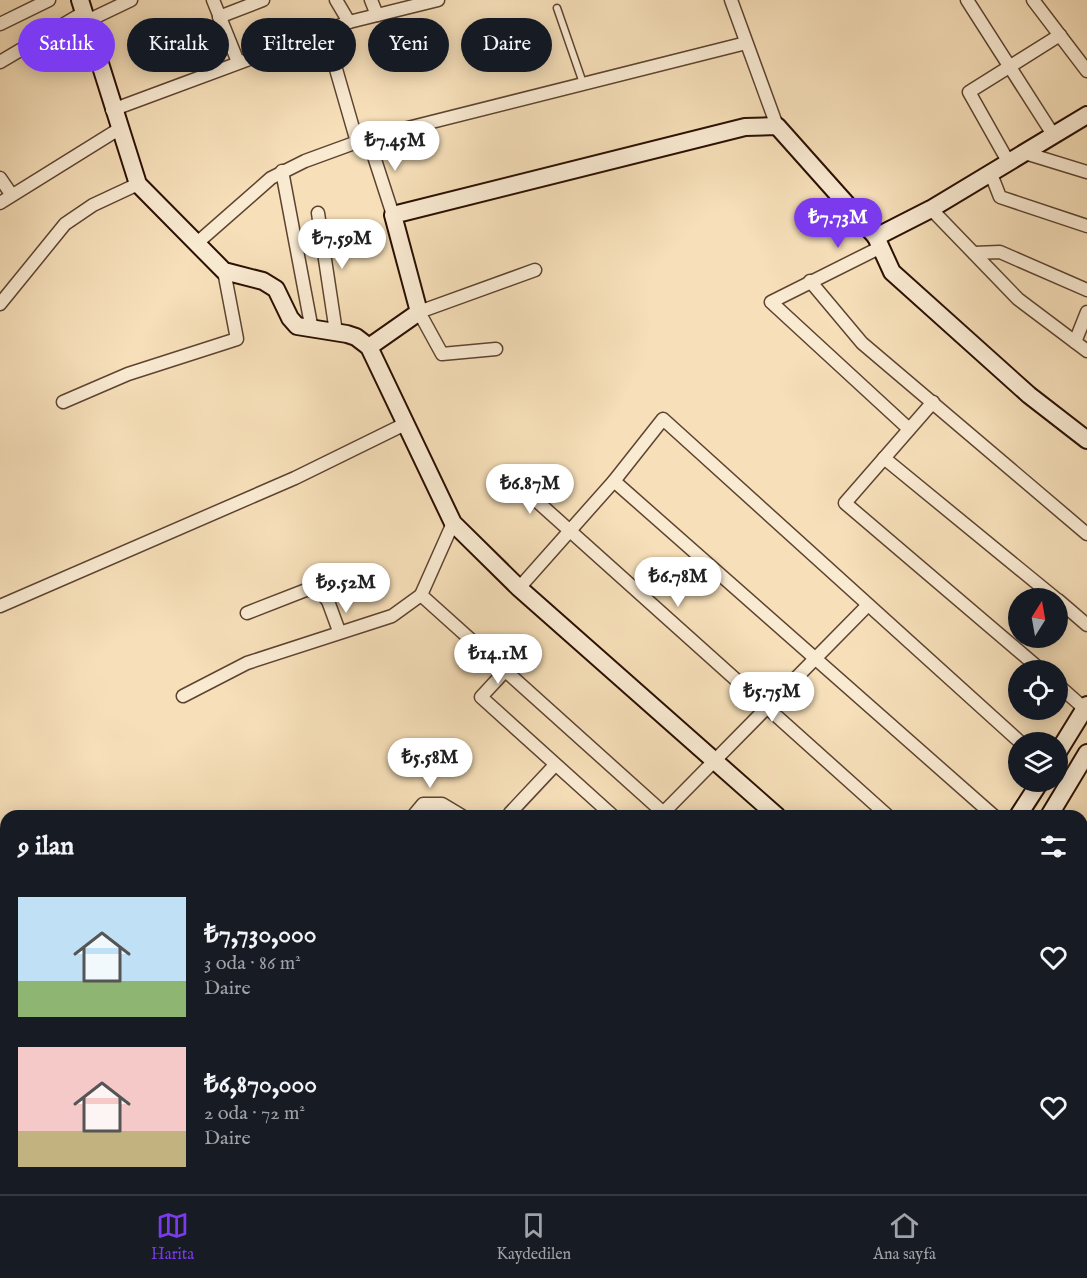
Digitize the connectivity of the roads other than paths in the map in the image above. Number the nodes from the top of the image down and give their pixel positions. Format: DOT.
graph roads {
  1 [pos="49,0"];
  2 [pos="131,0"];
  3 [pos="213,0"];
  4 [pos="263,0"];
  5 [pos="336,0"];
  6 [pos="371,0"];
  7 [pos="438,0"];
  8 [pos="730,0"];
  9 [pos="967,0"];
  10 [pos="1034,0"];
  11 [pos="408,3"];
  12 [pos="557,8"];
  13 [pos="83,12"];
  14 [pos="377,15"];
  15 [pos="219,17"];
  16 [pos="347,18"];
  17 [pos="356,20"];
  18 [pos="0,24"];
  19 [pos="1060,35"];
  20 [pos="746,44"];
  21 [pos="241,61"];
  22 [pos="0,62"];
  23 [pos="238,62"];
  24 [pos="1012,68"];
  25 [pos="1087,71"];
  26 [pos="339,72"];
  27 [pos="583,83"];
  28 [pos="112,110"];
  29 [pos="1087,116"];
  30 [pos="777,126"];
  31 [pos="119,129"];
  32 [pos="1054,136"];
  33 [pos="363,140"];
  34 [pos="1025,153"];
  35 [pos="1009,163"];
  36 [pos="282,171"];
  37 [pos="1087,172"];
  38 [pos="991,174"];
  39 [pos="0,178"];
  40 [pos="138,184"];
  41 [pos="11,194"];
  42 [pos="0,203"];
  43 [pos="931,209"];
  44 [pos="318,213"];
  45 [pos="393,215"];
  46 [pos="1087,226"];
  47 [pos="877,242"];
  48 [pos="197,243"];
  49 [pos="974,253"];
  50 [pos="535,270"];
  51 [pos="224,271"];
  52 [pos="810,281"];
  53 [pos="1087,290"];
  54 [pos="0,304"];
  55 [pos="419,312"];
  56 [pos="1087,312"];
  57 [pos="312,330"];
  58 [pos="336,332"];
  59 [pos="1075,342"];
  60 [pos="369,347"];
  61 [pos="496,349"];
  62 [pos="1087,351"];
  63 [pos="63,402"];
  64 [pos="933,402"];
  65 [pos="405,424"];
  66 [pos="909,429"];
  67 [pos="1087,440"];
  68 [pos="884,458"];
  69 [pos="512,478"];
  70 [pos="614,481"];
  71 [pos="453,523"];
  72 [pos="569,531"];
  73 [pos="1087,534"];
  74 [pos="519,588"];
  75 [pos="1043,588"];
  76 [pos="421,595"];
  77 [pos="0,606"];
  78 [pos="867,606"];
  79 [pos="1068,609"];
  80 [pos="247,613"];
  81 [pos="1087,624"];
  82 [pos="339,631"];
  83 [pos="815,658"];
  84 [pos="1029,660"];
  85 [pos="505,671"];
  86 [pos="1068,693"];
  87 [pos="183,696"];
  88 [pos="767,707"];
  89 [pos="1086,707"];
  90 [pos="1009,732"];
  91 [pos="1068,736"];
  92 [pos="1087,753"];
  93 [pos="714,760"];
  94 [pos="555,765"];
  95 [pos="1034,792"];
  96 [pos="418,810"];
  97 [pos="452,810"];
  98 [pos="513,810"];
  99 [pos="606,810"];
  100 [pos="658,810"];
  101 [pos="669,810"];
  102 [pos="770,810"];
  103 [pos="881,810"];
  104 [pos="987,810"];
  105 [pos="1022,810"];
  106 [pos="1053,810"];
  1 -- 18 [label="street"];
  2 -- 13 [label="street"];
  3 -- 15 [label="street"];
  4 -- 15 [label="street"];
  5 -- 16 [label="street"];
  6 -- 14 [label="street"];
  7 -- 11 [label="street"];
  8 -- 20 [label="street"];
  9 -- 24 [label="street"];
  10 -- 19 [label="street"];
  11 -- 14 [label="street"];
  12 -- 27 [label="lane"];
  13 -- 22 [label="street"];
  13 -- 28 [label="street"];
  14 -- 17 [label="street"];
  15 -- 23 [label="street"];
  19 -- 24 [label="street"];
  19 -- 25 [label="street"];
  20 -- 27 [label="street"];
  20 -- 30 [label="street"];
  21 -- 23 [label="street"];
  23 -- 28 [label="street"];
  24 -- 32 [label="street"];
  24 -- 35 [label="street"];
  26 -- 33 [label="street"];
  27 -- 33 [label="street"];
  28 -- 31 [label="street"];
  29 -- 32 [label="street"];
  30 -- 45 [label="street"];
  30 -- 47 [label="street"];
  31 -- 40 [label="street"];
  31 -- 41 [label="street"];
  32 -- 34 [label="street"];
  33 -- 36 [label="street"];
  33 -- 45 [label="street"];
  34 -- 35 [label="street"];
  34 -- 37 [label="street"];
  35 -- 38 [label="street"];
  36 -- 48 [label="street"];
  36 -- 57 [label="street"];
  38 -- 43 [label="street"];
  38 -- 46 [label="street"];
  39 -- 41 [label="street"];
  40 -- 48 [label="street"];
  40 -- 54 [label="street"];
  41 -- 42 [label="street"];
  43 -- 47 [label="street"];
  43 -- 49 [label="street"];
  44 -- 58 [label="street"];
  45 -- 55 [label="street"];
  47 -- 52 [label="street"];
  47 -- 67 [label="street"];
  48 -- 51 [label="street"];
  49 -- 53 [label="street"];
  49 -- 59 [label="street"];
  50 -- 55 [label="street"];
  51 -- 57 [label="street"];
  51 -- 63 [label="street"];
  52 -- 64 [label="street"];
  52 -- 66 [label="street"];
  55 -- 60 [label="street"];
  55 -- 61 [label="street"];
  56 -- 59 [label="street"];
  57 -- 58 [label="street"];
  58 -- 60 [label="street"];
  59 -- 62 [label="street"];
  60 -- 65 [label="street"];
  64 -- 66 [label="street"];
  64 -- 73 [label="street"];
  65 -- 71 [label="street"];
  65 -- 77 [label="street"];
  66 -- 68 [label="street"];
  68 -- 75 [label="street"];
  68 -- 84 [label="street"];
  69 -- 72 [label="street"];
  70 -- 72 [label="street"];
  70 -- 78 [label="street"];
  70 -- 83 [label="street"];
  71 -- 74 [label="street"];
  71 -- 76 [label="street"];
  72 -- 74 [label="street"];
  72 -- 88 [label="street"];
  74 -- 93 [label="street"];
  76 -- 82 [label="street"];
  76 -- 85 [label="street"];
  78 -- 83 [label="street"];
  78 -- 90 [label="street"];
  79 -- 81 [label="street"];
  80 -- 82 [label="street"];
  82 -- 87 [label="street"];
  83 -- 88 [label="street"];
  83 -- 104 [label="street"];
  85 -- 94 [label="street"];
  85 -- 100 [label="street"];
  86 -- 89 [label="street"];
  88 -- 93 [label="street"];
  88 -- 103 [label="street"];
  89 -- 91 [label="street"];
  92 -- 106 [label="street"];
  93 -- 101 [label="street"];
  93 -- 102 [label="street"];
  94 -- 98 [label="street"];
  94 -- 99 [label="street"];
  95 -- 105 [label="street"];
  96 -- 97 [label="street"];
}
